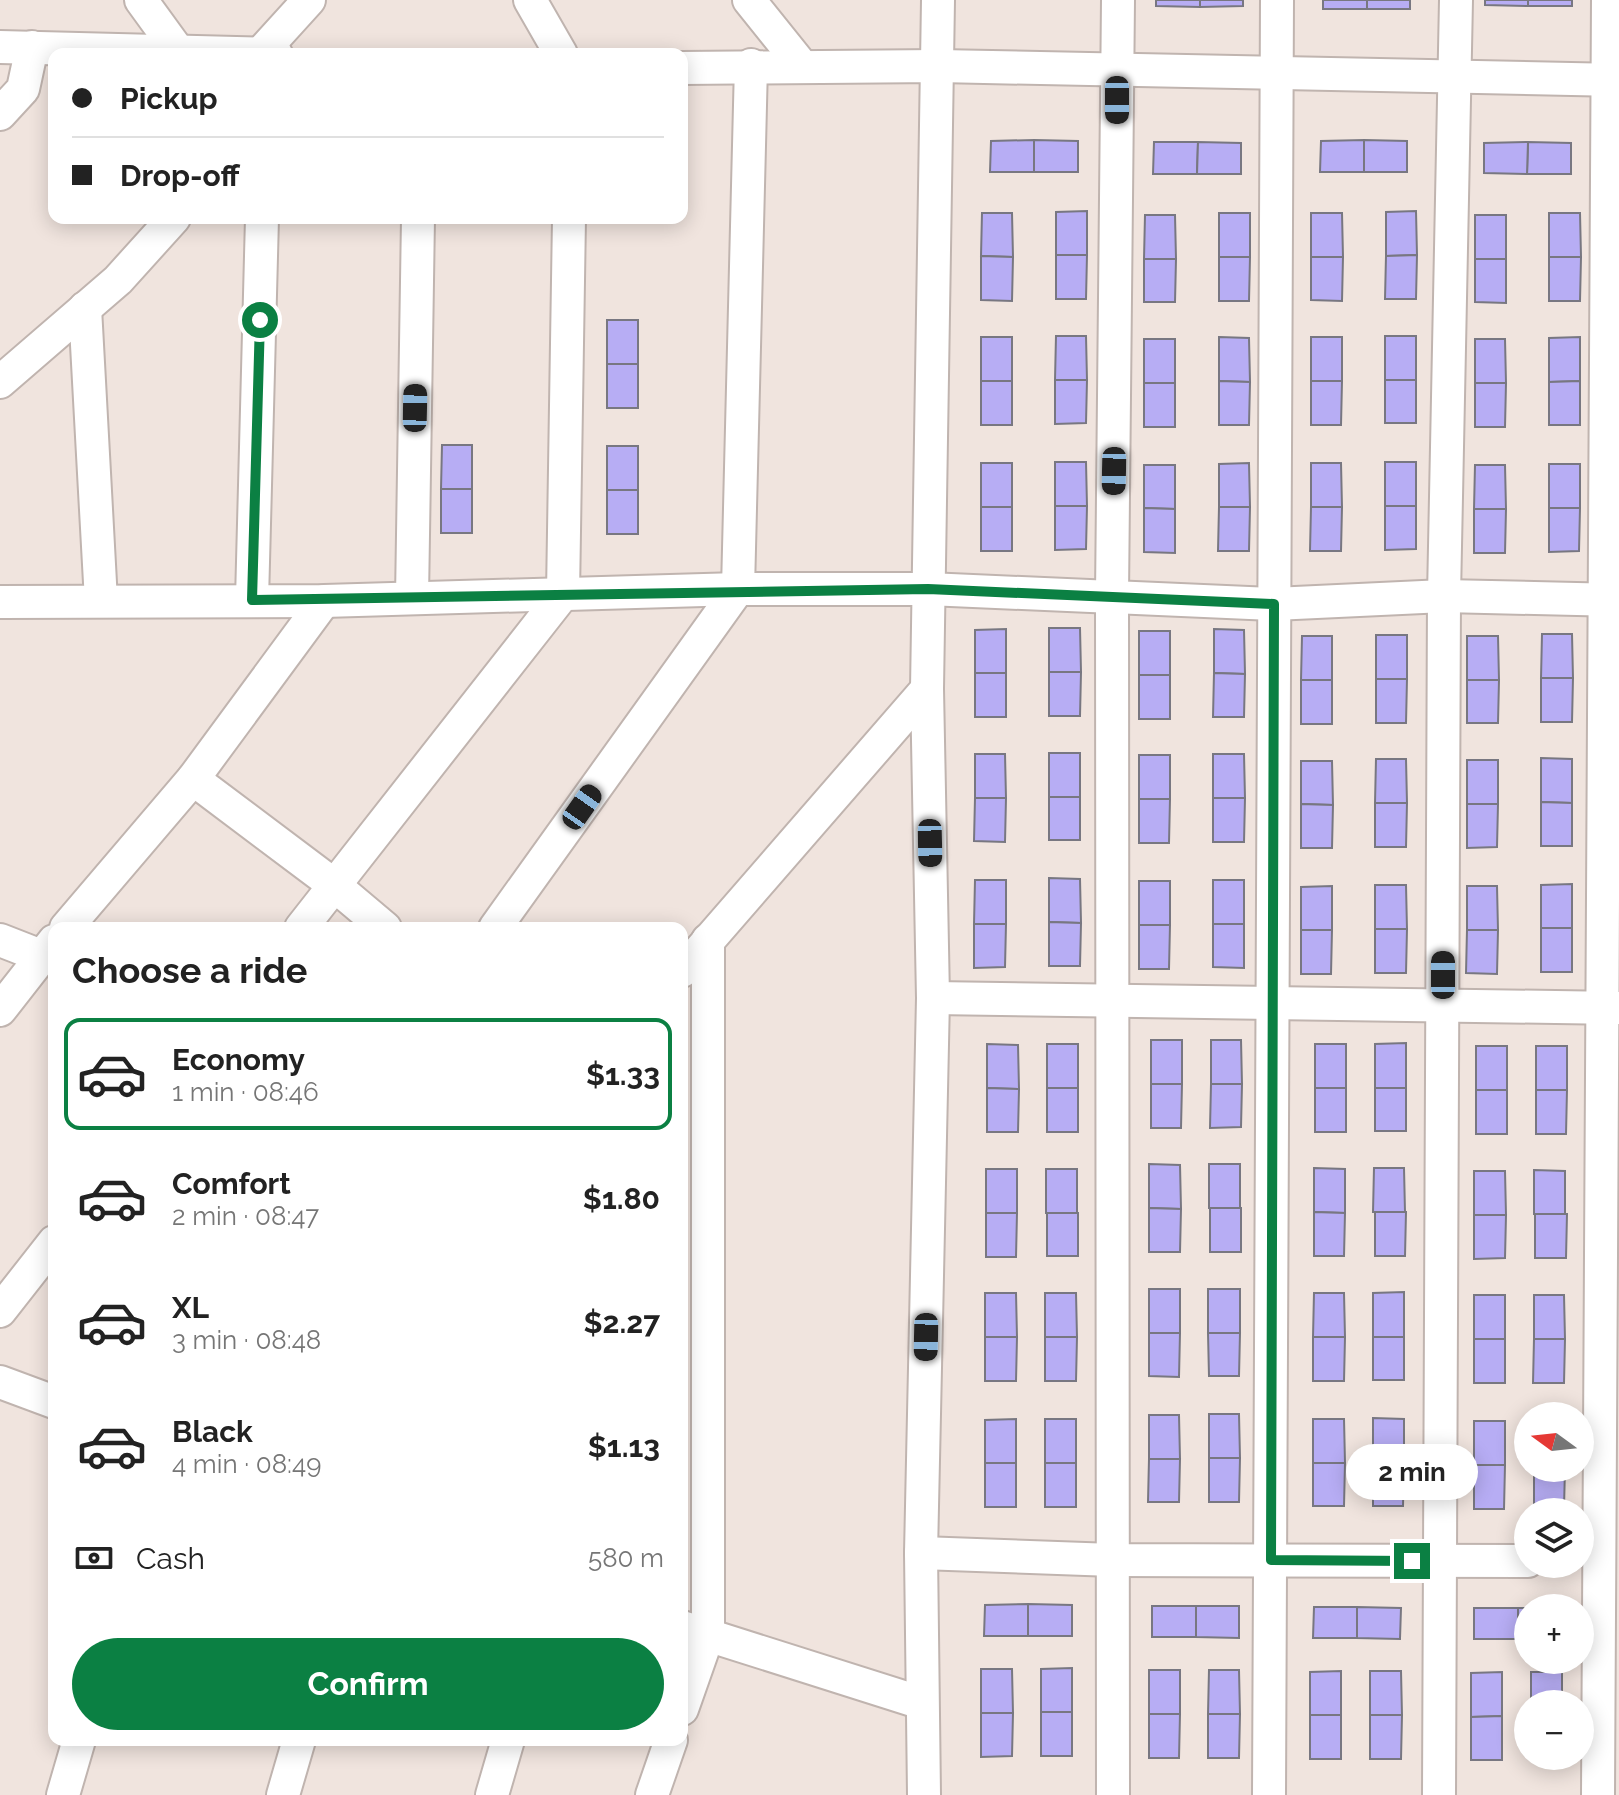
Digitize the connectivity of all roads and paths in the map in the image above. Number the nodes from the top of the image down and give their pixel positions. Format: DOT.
graph roads {
  1 [pos="141,0"];
  2 [pos="309,0"];
  3 [pos="530,0"];
  4 [pos="749,0"];
  5 [pos="938,0"];
  6 [pos="1118,0"];
  7 [pos="1277,0"];
  8 [pos="1456,0"];
  9 [pos="1608,0"];
  10 [pos="0,47"];
  11 [pos="32,47"];
  12 [pos="68,48"];
  13 [pos="176,48"];
  14 [pos="265,48"];
  15 [pos="558,48"];
  16 [pos="751,65"];
  17 [pos="802,66"];
  18 [pos="939,66"];
  19 [pos="688,68"];
  20 [pos="1118,69"];
  21 [pos="1276,74"];
  22 [pos="1457,79"];
  23 [pos="1614,80"];
  24 [pos="0,114"];
  25 [pos="169,224"];
  26 [pos="262,224"];
  27 [pos="418,224"];
  28 [pos="569,224"];
  29 [pos="85,308"];
  30 [pos="0,382"];
  31 [pos="738,589"];
  32 [pos="928,589"];
  33 [pos="563,594"];
  34 [pos="1112,595"];
  35 [pos="1444,596"];
  36 [pos="412,598"];
  37 [pos="1613,599"];
  38 [pos="252,600"];
  39 [pos="101,601"];
  40 [pos="324,601"];
  41 [pos="0,602"];
  42 [pos="1274,604"];
  43 [pos="927,689"];
  44 [pos="193,779"];
  45 [pos="334,885"];
  46 [pos="71,922"];
  47 [pos="306,922"];
  48 [pos="378,922"];
  49 [pos="499,922"];
  50 [pos="0,940"];
  51 [pos="708,940"];
  52 [pos="48,949"];
  53 [pos="688,964"];
  54 [pos="933,998"];
  55 [pos="1114,1002"];
  56 [pos="1273,1004"];
  57 [pos="1443,1006"];
  58 [pos="1610,1008"];
  59 [pos="0,1010"];
  60 [pos="48,1250"];
  61 [pos="0,1311"];
  62 [pos="0,1382"];
  63 [pos="48,1400"];
  64 [pos="921,1553"];
  65 [pos="1113,1560"];
  66 [pos="1271,1560"];
  67 [pos="1440,1561"];
  68 [pos="1514,1561"];
  69 [pos="1599,1561"];
  70 [pos="695,1631"];
  71 [pos="688,1673"];
  72 [pos="922,1703"];
  73 [pos="77,1746"];
  74 [pos="297,1746"];
  75 [pos="506,1746"];
  76 [pos="669,1746"];
  77 [pos="63,1795"];
  78 [pos="283,1795"];
  79 [pos="492,1795"];
  80 [pos="652,1795"];
  81 [pos="924,1795"];
  82 [pos="1113,1795"];
  83 [pos="1269,1795"];
  84 [pos="1439,1795"];
  85 [pos="1598,1795"];
  1 -- 13 [label="street"];
  2 -- 14 [label="street"];
  3 -- 15 [label="street"];
  4 -- 17 [label="street"];
  5 -- 18 [label="street"];
  6 -- 20 [label="street"];
  7 -- 21 [label="street"];
  8 -- 22 [label="street"];
  9 -- 23 [label="street"];
  10 -- 11 [label="street"];
  11 -- 12 [label="street"];
  11 -- 24 [label="street"];
  16 -- 17 [label="street"];
  16 -- 19 [label="street"];
  16 -- 31 [label="street"];
  17 -- 18 [label="street"];
  18 -- 20 [label="street"];
  18 -- 32 [label="street"];
  20 -- 21 [label="street"];
  20 -- 34 [label="street"];
  21 -- 22 [label="street"];
  21 -- 42 [label="street"];
  22 -- 23 [label="street"];
  22 -- 35 [label="street"];
  23 -- 37 [label="street"];
  25 -- 29 [label="street"];
  26 -- 38 [label="street"];
  27 -- 36 [label="street"];
  28 -- 33 [label="street"];
  29 -- 30 [label="street"];
  29 -- 39 [label="street"];
  31 -- 32 [label="street"];
  31 -- 33 [label="street"];
  31 -- 49 [label="street"];
  32 -- 34 [label="street"];
  32 -- 43 [label="street"];
  33 -- 36 [label="street"];
  33 -- 45 [label="street"];
  34 -- 42 [label="street"];
  34 -- 55 [label="street"];
  35 -- 37 [label="street"];
  35 -- 42 [label="street"];
  35 -- 57 [label="street"];
  36 -- 40 [label="street"];
  37 -- 58 [label="street"];
  38 -- 39 [label="street"];
  38 -- 40 [label="street"];
  39 -- 41 [label="street"];
  40 -- 44 [label="street"];
  42 -- 56 [label="street"];
  43 -- 51 [label="street"];
  43 -- 54 [label="street"];
  44 -- 45 [label="street"];
  44 -- 46 [label="street"];
  45 -- 47 [label="street"];
  45 -- 48 [label="street"];
  50 -- 52 [label="street"];
  51 -- 53 [label="street"];
  51 -- 70 [label="street"];
  52 -- 59 [label="street"];
  54 -- 55 [label="street"];
  54 -- 64 [label="street"];
  55 -- 56 [label="street"];
  55 -- 65 [label="street"];
  56 -- 57 [label="street"];
  56 -- 66 [label="street"];
  57 -- 58 [label="street"];
  57 -- 67 [label="street"];
  58 -- 69 [label="street"];
  60 -- 61 [label="street"];
  62 -- 63 [label="street"];
  64 -- 65 [label="street"];
  64 -- 72 [label="street"];
  65 -- 66 [label="street"];
  65 -- 82 [label="street"];
  66 -- 67 [label="street"];
  66 -- 83 [label="street"];
  67 -- 68 [label="street"];
  67 -- 84 [label="street"];
  69 -- 85 [label="street"];
  70 -- 71 [label="street"];
  70 -- 72 [label="street"];
  72 -- 81 [label="street"];
  73 -- 77 [label="street"];
  74 -- 78 [label="street"];
  75 -- 79 [label="street"];
  76 -- 80 [label="street"];
}
